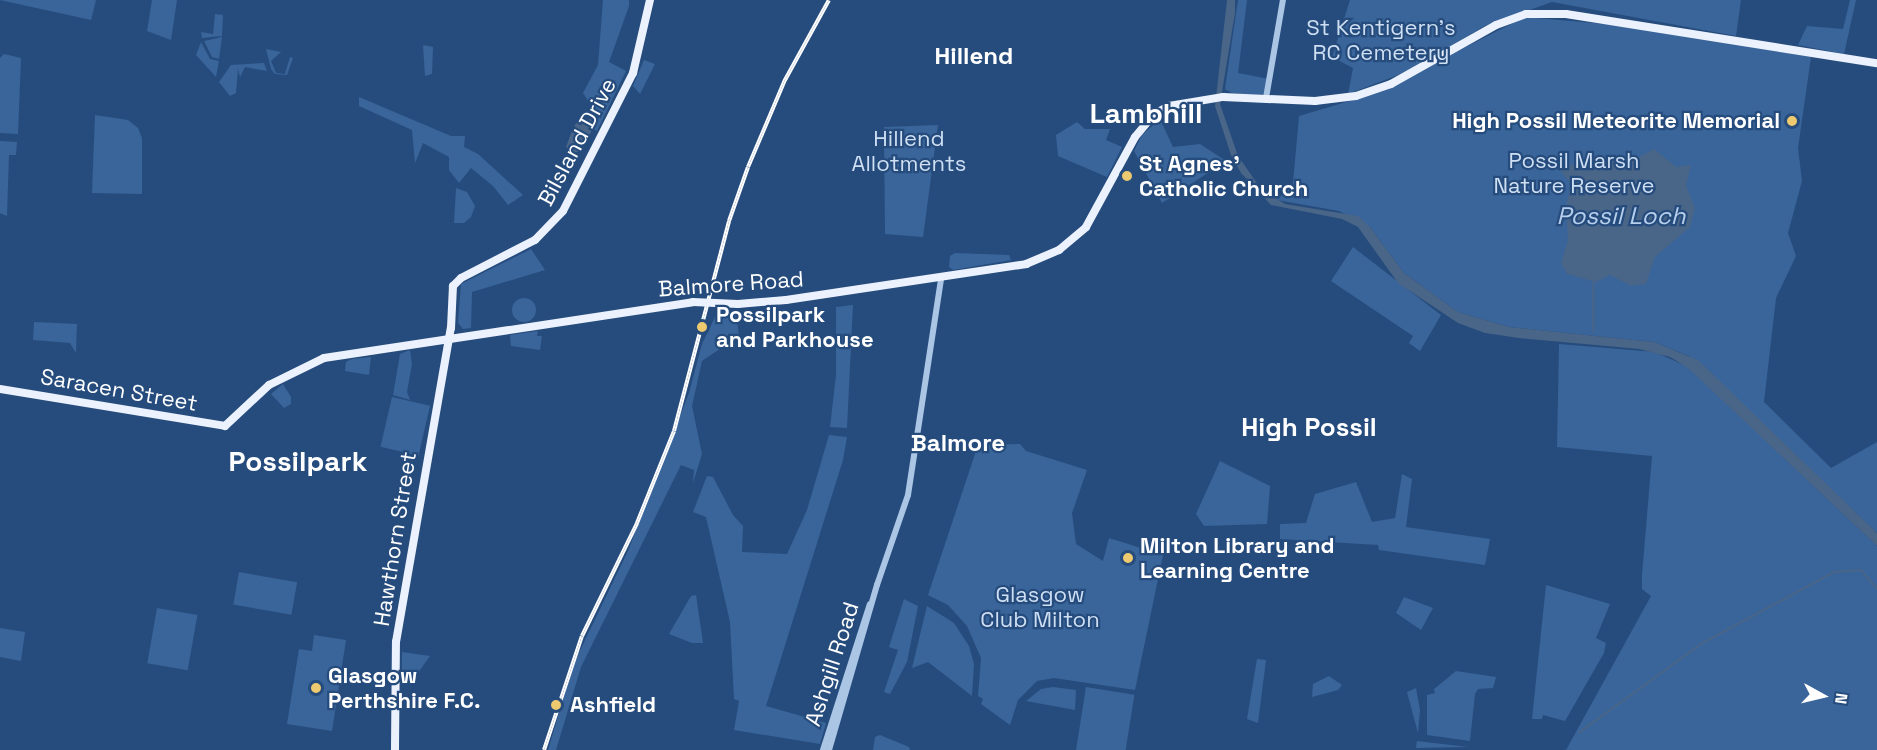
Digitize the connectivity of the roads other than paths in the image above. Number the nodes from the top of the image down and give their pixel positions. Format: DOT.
graph roads {
  1 [pos="650,0"];
  2 [pos="1283,0"];
  3 [pos="1877,63"];
  4 [pos="1266,98"];
  5 [pos="941,279"];
  6 [pos="456,282"];
  7 [pos="450,336"];
  8 [pos="0,389"];
  9 [pos="232,424"];
  10 [pos="877,590"];
  11 [pos="395,750"];
  12 [pos="823,750"];
  13 [pos="829,750"];
  1 -- 6 [label="main road, Bilsland Drive"];
  2 -- 4 [label="street"];
  3 -- 4 [label="main road, Balmore Road"];
  4 -- 5 [label="main road, Balmore Road"];
  5 -- 7 [label="main road, Balmore Road, bridge"];
  5 -- 10 [label="street, Ashgill Road"];
  6 -- 7 [label="main road, Hawthorn Street"];
  7 -- 9 [label="main road, Balmore Road"];
  7 -- 11 [label="main road, Hawthorn Street"];
  8 -- 9 [label="main road, Saracen Street"];
  10 -- 12 [label="street, Ashgill Road"];
  10 -- 13 [label="street, Ashgill Road"];
}
